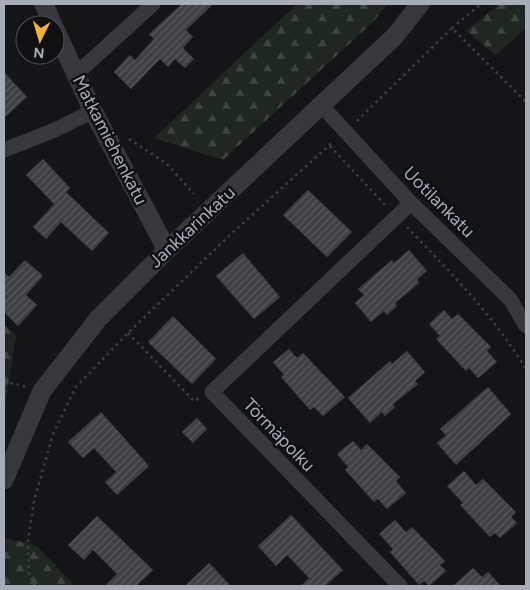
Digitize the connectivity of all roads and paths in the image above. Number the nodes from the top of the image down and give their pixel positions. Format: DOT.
graph roads {
  1 [pos="153,4"];
  2 [pos="420,4"];
  3 [pos="482,4"];
  4 [pos="452,28"];
  5 [pos="65,50"];
  6 [pos="75,72"];
  7 [pos="526,102"];
  8 [pos="322,106"];
  9 [pos="93,111"];
  10 [pos="344,130"];
  11 [pos="126,137"];
  12 [pos="330,146"];
  13 [pos="4,150"];
  14 [pos="194,194"];
  15 [pos="411,203"];
  16 [pos="397,217"];
  17 [pos="167,250"];
  18 [pos="526,326"];
  19 [pos="128,333"];
  20 [pos="526,369"];
  21 [pos="4,385"];
  22 [pos="42,391"];
  23 [pos="212,392"];
  24 [pos="4,480"];
  25 [pos="35,586"];
  26 [pos="400,586"];
  1 -- 6 [label="street"];
  2 -- 8 [label="street, Jankkarinkatu"];
  3 -- 4 [label="path"];
  4 -- 7 [label="path"];
  4 -- 10 [label="path"];
  5 -- 6 [label="street, Matkamiehenkatu"];
  6 -- 9 [label="street, Matkamiehenkatu"];
  8 -- 10 [label="street, Uotilankatu"];
  8 -- 17 [label="street, Jankkarinkatu"];
  9 -- 13 [label="street"];
  9 -- 17 [label="street, Matkamiehenkatu"];
  10 -- 12 [label="path"];
  10 -- 15 [label="street, Uotilankatu"];
  11 -- 14 [label="path"];
  12 -- 16 [label="path"];
  12 -- 19 [label="path"];
  15 -- 16 [label="street"];
  15 -- 18 [label="street, Uotilankatu"];
  16 -- 20 [label="path"];
  16 -- 23 [label="street"];
  17 -- 22 [label="street, Jankkarinkatu"];
  19 -- 23 [label="path"];
  19 -- 25 [label="path"];
  21 -- 22 [label="path"];
  22 -- 24 [label="street, Jankkarinkatu"];
  23 -- 26 [label="street, Törmäpolku"];
}
